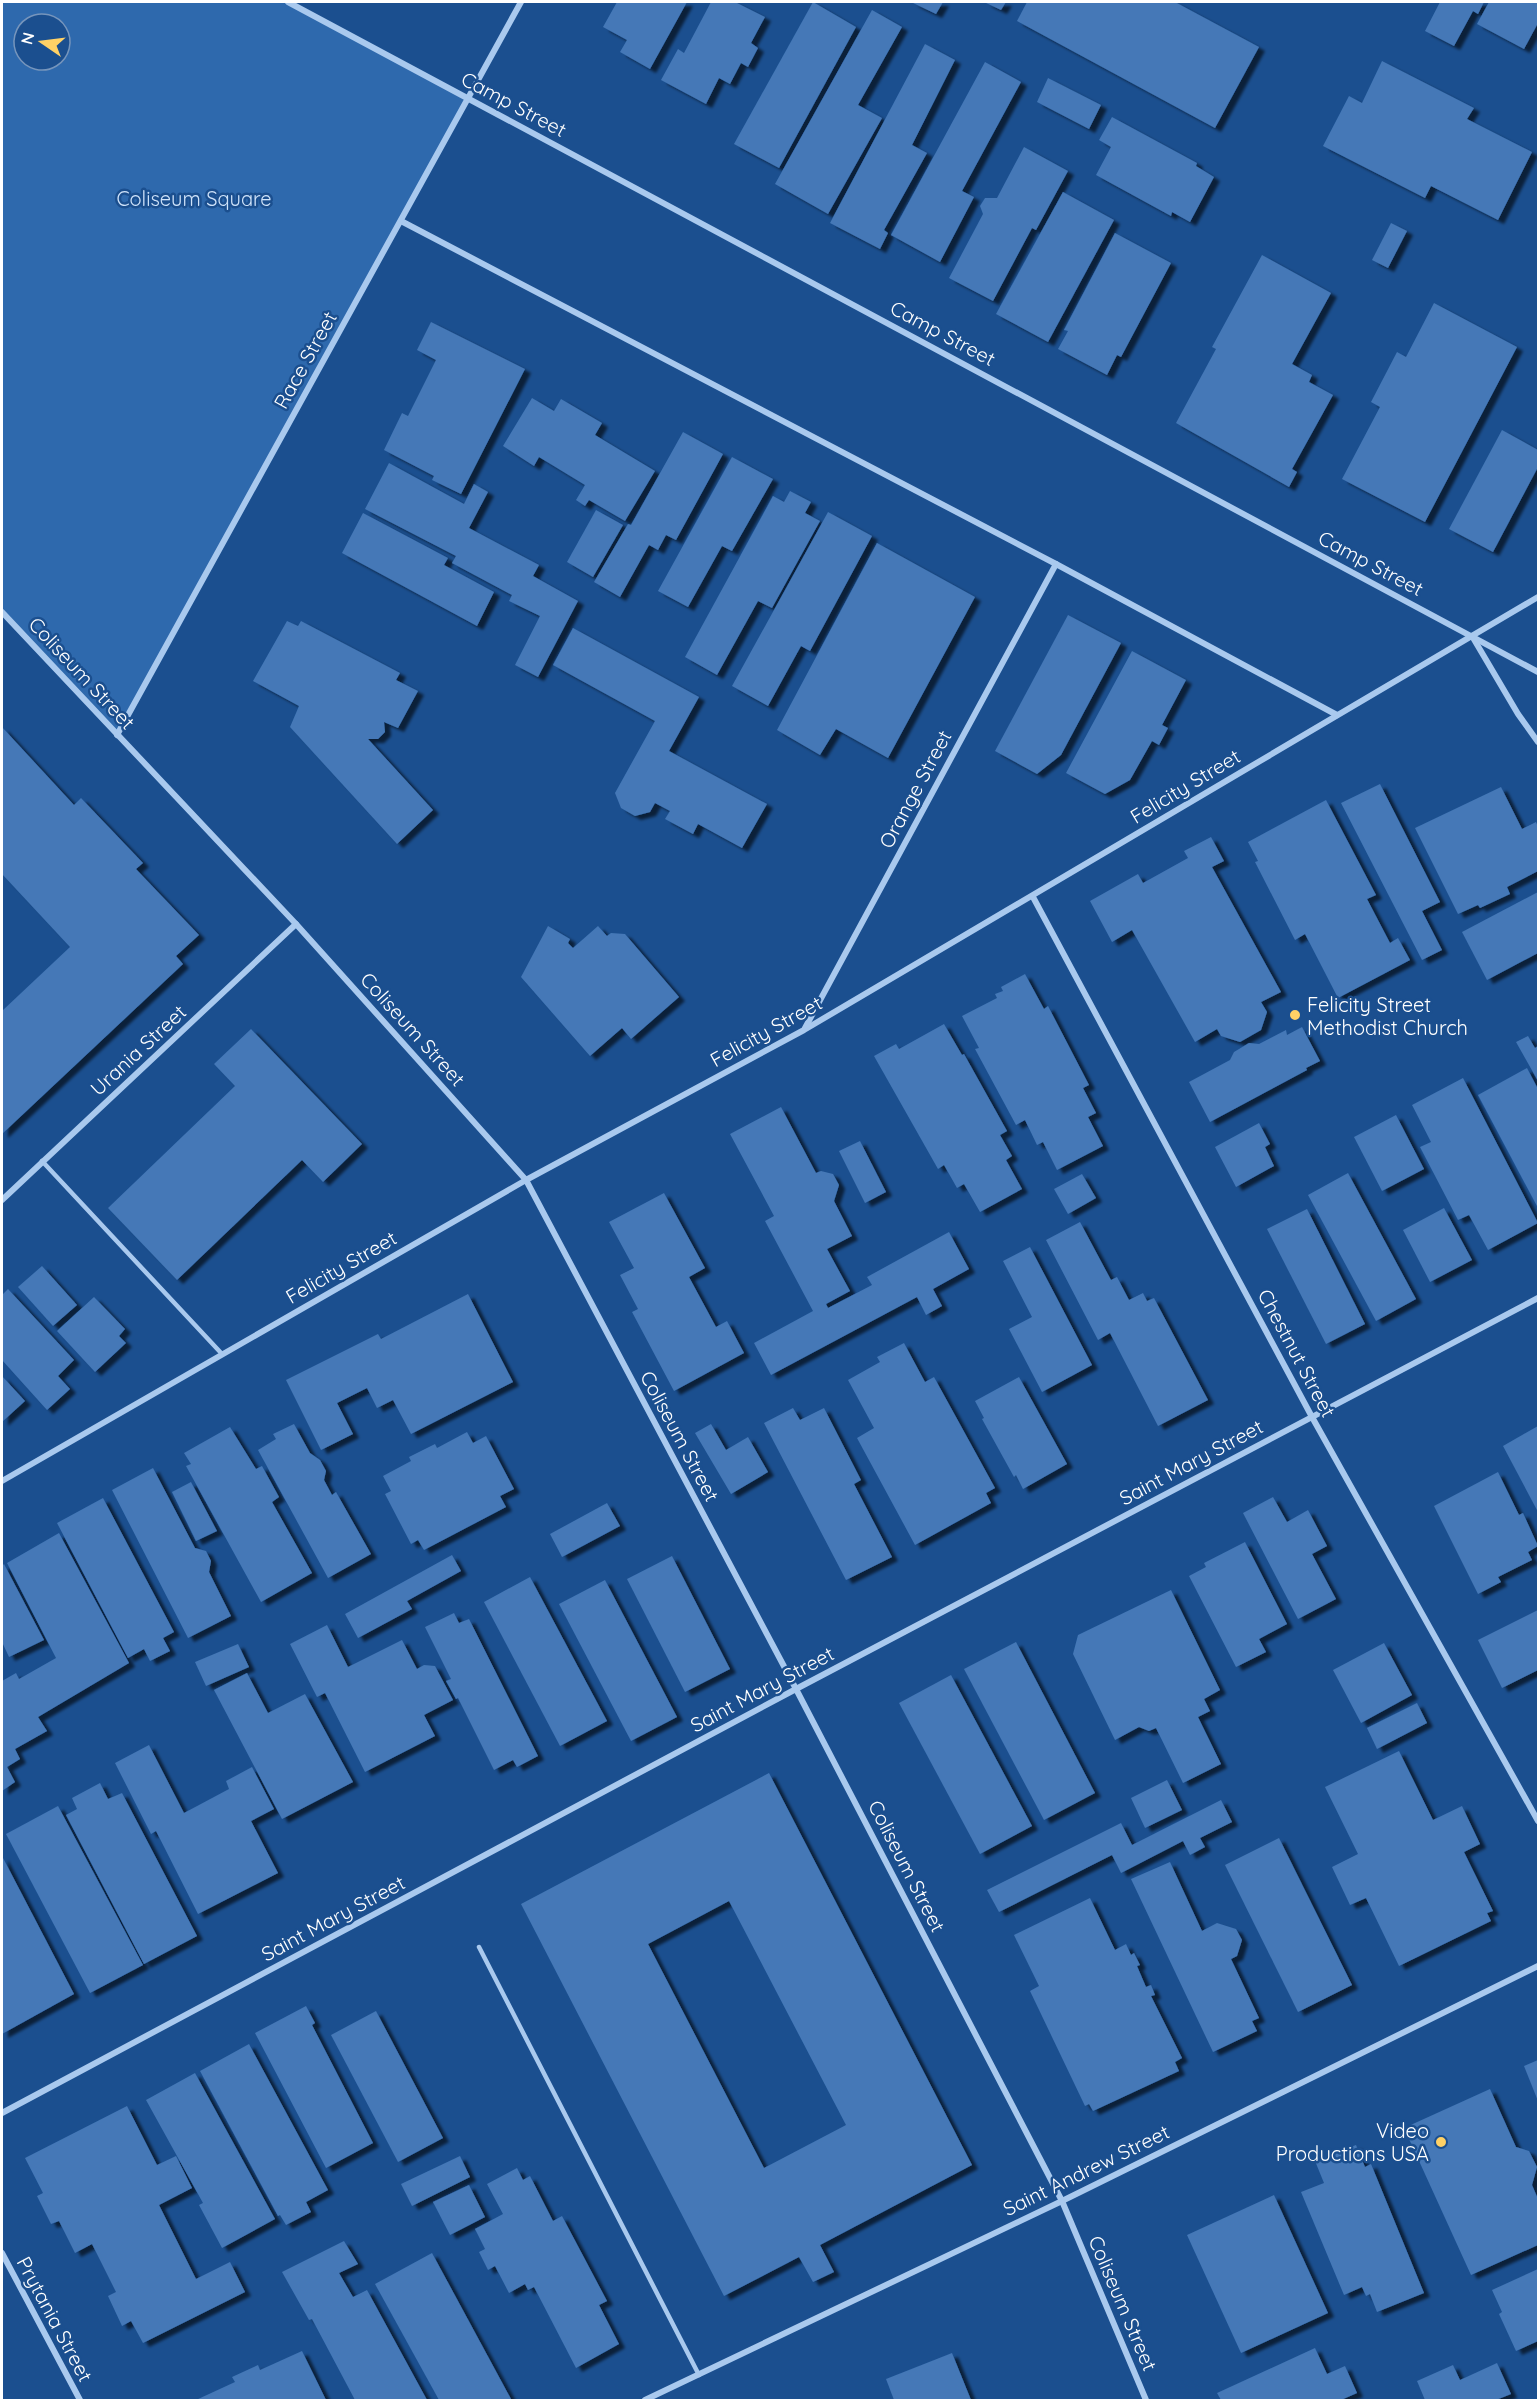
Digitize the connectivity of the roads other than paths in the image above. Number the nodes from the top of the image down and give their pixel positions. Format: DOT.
graph roads {
  1 [pos="288,2"];
  2 [pos="521,2"];
  3 [pos="469,99"];
  4 [pos="401,221"];
  5 [pos="1056,564"];
  6 [pos="1539,597"];
  7 [pos="2,612"];
  8 [pos="1472,636"];
  9 [pos="1539,672"];
  10 [pos="1337,715"];
  11 [pos="117,735"];
  12 [pos="1539,742"];
  13 [pos="1033,897"];
  14 [pos="296,924"];
  15 [pos="804,1030"];
  16 [pos="42,1161"];
  17 [pos="525,1180"];
  18 [pos="2,1200"];
  19 [pos="1539,1298"];
  20 [pos="222,1354"];
  21 [pos="1312,1417"];
  22 [pos="2,1481"];
  23 [pos="796,1689"];
  24 [pos="1539,1821"];
  25 [pos="478,1947"];
  26 [pos="1539,1966"];
  27 [pos="2,2113"];
  28 [pos="1062,2201"];
  29 [pos="2,2253"];
  30 [pos="699,2375"];
  31 [pos="80,2400"];
  32 [pos="645,2400"];
  33 [pos="1146,2400"];
  1 -- 3 [label="street, Camp Street"];
  2 -- 3 [label="street, Race Street"];
  3 -- 4 [label="street, Race Street"];
  3 -- 8 [label="street, Camp Street"];
  4 -- 5 [label="street"];
  4 -- 11 [label="street, Race Street"];
  5 -- 10 [label="street"];
  5 -- 15 [label="street, Orange Street"];
  6 -- 8 [label="street, Felicity Street"];
  7 -- 11 [label="street, Coliseum Street"];
  8 -- 9 [label="street, Camp Street"];
  8 -- 10 [label="street, Felicity Street"];
  8 -- 12 [label="street"];
  10 -- 13 [label="street, Felicity Street"];
  11 -- 14 [label="street, Coliseum Street"];
  13 -- 15 [label="street, Felicity Street"];
  13 -- 21 [label="street, Chestnut Street"];
  14 -- 16 [label="street, Urania Street"];
  14 -- 17 [label="street, Coliseum Street"];
  15 -- 17 [label="street, Felicity Street"];
  16 -- 18 [label="street, Urania Street"];
  16 -- 20 [label="lane"];
  17 -- 20 [label="street, Felicity Street"];
  17 -- 23 [label="street, Coliseum Street"];
  19 -- 21 [label="street, Saint Mary Street"];
  20 -- 22 [label="street, Felicity Street"];
  21 -- 23 [label="street, Saint Mary Street"];
  21 -- 24 [label="street, Chestnut Street"];
  23 -- 27 [label="street, Saint Mary Street"];
  23 -- 28 [label="street, Coliseum Street"];
  25 -- 30 [label="lane"];
  26 -- 28 [label="street, Saint Andrew Street"];
  28 -- 30 [label="street, Saint Andrew Street"];
  28 -- 33 [label="street, Coliseum Street"];
  29 -- 31 [label="street, Prytania Street"];
  30 -- 32 [label="street, Saint Andrew Street"];
}
